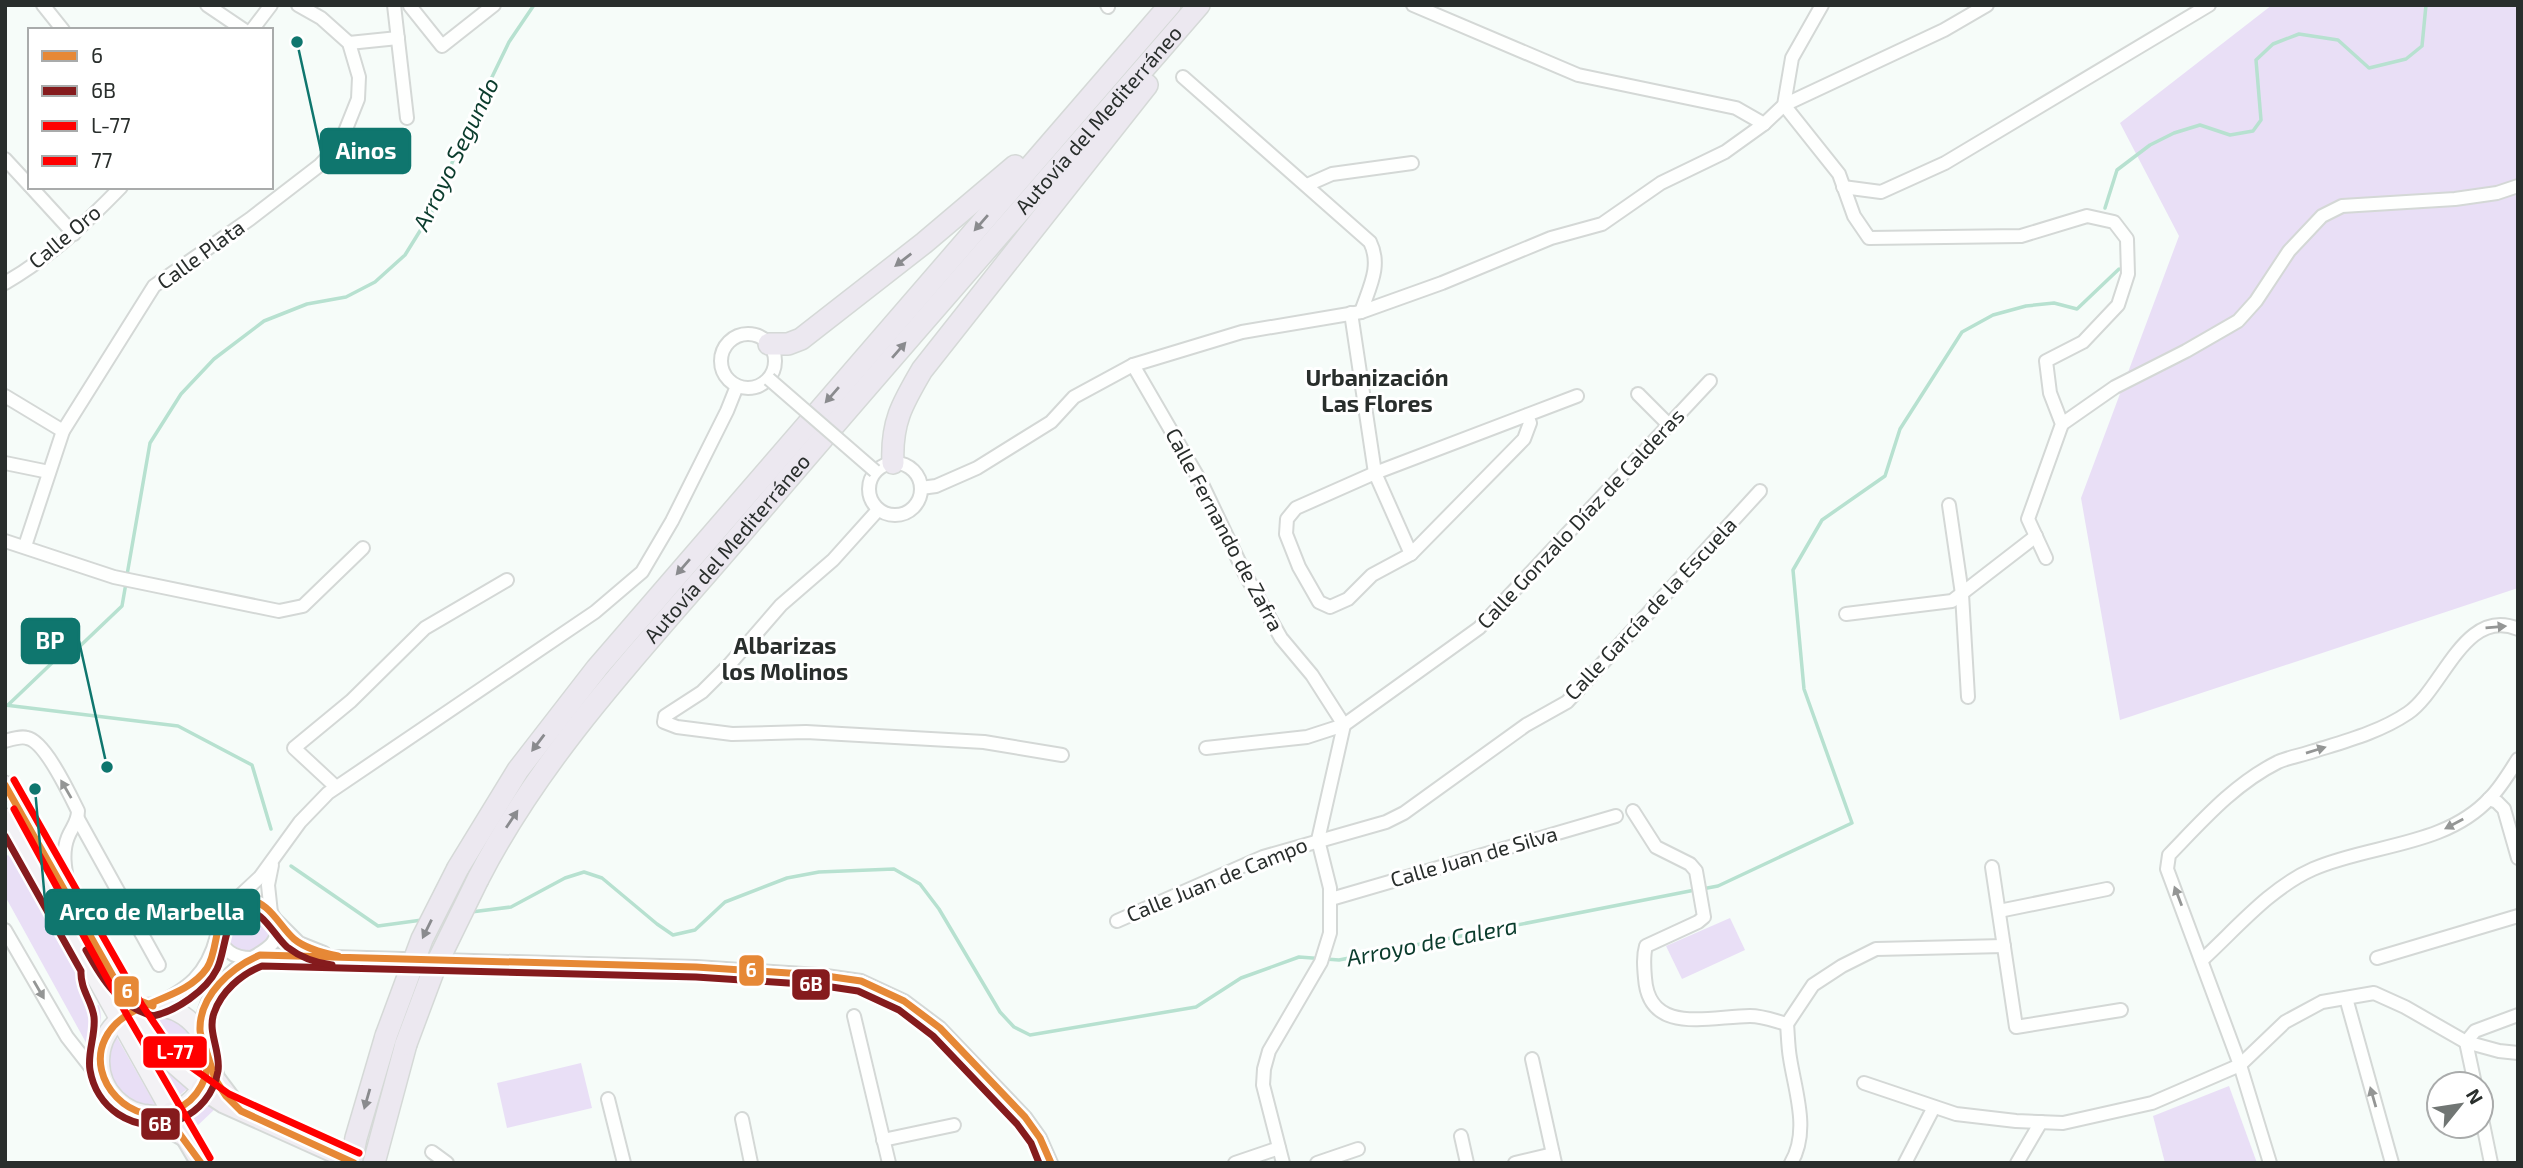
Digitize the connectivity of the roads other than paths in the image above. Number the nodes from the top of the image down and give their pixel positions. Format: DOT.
graph roads {
  1 [pos="43,5"];
  2 [pos="207,5"];
  3 [pos="271,5"];
  4 [pos="298,5"];
  5 [pos="494,5"];
  6 [pos="1170,5"];
  7 [pos="1413,5"];
  8 [pos="1822,5"];
  9 [pos="1987,5"];
  10 [pos="2208,5"];
  11 [pos="410,6"];
  12 [pos="1198,7"];
  13 [pos="395,10"];
  14 [pos="61,28"];
  15 [pos="241,28"];
  16 [pos="254,28"];
  17 [pos="398,38"];
  18 [pos="349,43"];
  19 [pos="1132,48"];
  20 [pos="1183,77"];
  21 [pos="1784,105"];
  22 [pos="407,118"];
  23 [pos="1764,124"];
  24 [pos="5,159"];
  25 [pos="1412,163"];
  26 [pos="28,184"];
  27 [pos="1307,185"];
  28 [pos="2518,186"];
  29 [pos="1843,187"];
  30 [pos="33,189"];
  31 [pos="119,189"];
  32 [pos="74,234"];
  33 [pos="5,283"];
  34 [pos="1356,312"];
  35 [pos="769,344"];
  36 [pos="1133,365"];
  37 [pos="769,379"];
  38 [pos="1710,381"];
  39 [pos="737,386"];
  40 [pos="1638,394"];
  41 [pos="5,396"];
  42 [pos="1577,396"];
  43 [pos="1527,415"];
  44 [pos="2062,424"];
  45 [pos="1670,426"];
  46 [pos="63,432"];
  47 [pos="5,463"];
  48 [pos="884,467"];
  49 [pos="49,472"];
  50 [pos="1375,473"];
  51 [pos="921,488"];
  52 [pos="1760,491"];
  53 [pos="1949,505"];
  54 [pos="878,510"];
  55 [pos="2036,536"];
  56 [pos="5,541"];
  57 [pos="25,546"];
  58 [pos="363,548"];
  59 [pos="1411,554"];
  60 [pos="2046,558"];
  61 [pos="507,580"];
  62 [pos="1962,594"];
  63 [pos="1846,614"];
  64 [pos="2518,629"];
  65 [pos="1968,697"];
  66 [pos="1344,725"];
  67 [pos="5,741"];
  68 [pos="1206,748"];
  69 [pos="1062,755"];
  70 [pos="2518,759"];
  71 [pos="336,788"];
  72 [pos="2489,799"];
  73 [pos="1633,811"];
  74 [pos="1616,816"];
  75 [pos="78,819"];
  76 [pos="1318,840"];
  77 [pos="2518,857"];
  78 [pos="273,862"];
  79 [pos="1992,867"];
  80 [pos="2107,889"];
  81 [pos="1331,899"];
  82 [pos="70,900"];
  83 [pos="229,906"];
  84 [pos="1999,911"];
  85 [pos="272,916"];
  86 [pos="2518,916"];
  87 [pos="1117,921"];
  88 [pos="5,930"];
  89 [pos="218,933"];
  90 [pos="2004,946"];
  91 [pos="338,956"];
  92 [pos="256,957"];
  93 [pos="2377,958"];
  94 [pos="2202,960"];
  95 [pos="159,965"];
  96 [pos="92,969"];
  97 [pos="118,985"];
  98 [pos="2346,998"];
  99 [pos="153,1006"];
  100 [pos="2121,1010"];
  101 [pos="125,1015"];
  102 [pos="2518,1015"];
  103 [pos="854,1016"];
  104 [pos="1787,1024"];
  105 [pos="200,1032"];
  106 [pos="396,1040"];
  107 [pos="2466,1042"];
  108 [pos="102,1044"];
  109 [pos="2518,1053"];
  110 [pos="1532,1059"];
  111 [pos="208,1060"];
  112 [pos="2240,1065"];
  113 [pos="2472,1070"];
  114 [pos="1864,1083"];
  115 [pos="201,1088"];
  116 [pos="114,1097"];
  117 [pos="608,1099"];
  118 [pos="1934,1107"];
  119 [pos="241,1111"];
  120 [pos="172,1112"];
  121 [pos="147,1115"];
  122 [pos="742,1119"];
  123 [pos="2041,1122"];
  124 [pos="954,1125"];
  125 [pos="1461,1136"];
  126 [pos="187,1138"];
  127 [pos="883,1140"];
  128 [pos="2486,1140"];
  129 [pos="1279,1148"];
  130 [pos="1358,1149"];
  131 [pos="432,1152"];
  132 [pos="342,1158"];
  133 [pos="1554,1158"];
  134 [pos="201,1163"];
  135 [pos="374,1163"];
  136 [pos="447,1163"];
  137 [pos="624,1163"];
  138 [pos="751,1163"];
  139 [pos="889,1163"];
  140 [pos="1051,1163"];
  141 [pos="1235,1163"];
  142 [pos="1283,1163"];
  143 [pos="1317,1163"];
  144 [pos="1467,1163"];
  145 [pos="1515,1163"];
  146 [pos="1791,1163"];
  147 [pos="1905,1163"];
  148 [pos="2017,1163"];
  149 [pos="2270,1163"];
  150 [pos="2392,1163"];
  151 [pos="2491,1163"];
  1 -- 14 [label="street"];
  2 -- 15 [label="street"];
  3 -- 16 [label="street"];
  4 -- 18 [label="street"];
  5 -- 11 [label="street"];
  6 -- 19 [label="highway, Autovía del Mediterráneo"];
  7 -- 23 [label="street"];
  8 -- 21 [label="street"];
  9 -- 21 [label="street"];
  10 -- 29 [label="street"];
  11 -- 13 [label="street"];
  12 -- 48 [label="highway"];
  106 -- 12 [label="highway, Autovía del Mediterráneo, one-way, bridge"];
  13 -- 17 [label="street"];
  17 -- 18 [label="street"];
  17 -- 22 [label="street"];
  18 -- 46 [label="street, Calle Plata"];
  19 -- 35 [label="highway, one-way"];
  19 -- 106 [label="highway, Autovía del Mediterráneo, one-way, bridge"];
  20 -- 27 [label="street"];
  21 -- 23 [label="street"];
  21 -- 29 [label="street"];
  23 -- 34 [label="street"];
  24 -- 26 [label="street"];
  25 -- 27 [label="street"];
  27 -- 34 [label="street"];
  28 -- 44 [label="street"];
  29 -- 44 [label="street"];
  30 -- 32 [label="street"];
  31 -- 32 [label="street, Calle Oro"];
  32 -- 33 [label="street, Calle Oro"];
  34 -- 36 [label="street"];
  34 -- 50 [label="street"];
  35 -- 37 [label="street"];
  35 -- 39 [label="street"];
  36 -- 51 [label="street"];
  36 -- 66 [label="street, Calle Fernando de Zafra"];
  37 -- 39 [label="street"];
  37 -- 48 [label="street, bridge"];
  38 -- 45 [label="street, Calle Gonzalo Díaz de Calderas"];
  39 -- 71 [label="street"];
  40 -- 45 [label="street"];
  41 -- 46 [label="street"];
  42 -- 43 [label="street"];
  43 -- 50 [label="street"];
  43 -- 59 [label="street"];
  44 -- 55 [label="street"];
  45 -- 66 [label="street, Calle Gonzalo Díaz de Calderas"];
  46 -- 49 [label="street, Calle Plata"];
  47 -- 49 [label="street"];
  48 -- 51 [label="street"];
  48 -- 54 [label="street"];
  49 -- 57 [label="street, Calle Plata"];
  50 -- 59 [label="street"];
  50 -- 59 [label="street"];
  51 -- 54 [label="street"];
  52 -- 76 [label="street, Calle García de la Escuela"];
  53 -- 62 [label="street"];
  54 -- 69 [label="street"];
  55 -- 60 [label="street"];
  55 -- 62 [label="street"];
  56 -- 57 [label="street"];
  57 -- 58 [label="street"];
  61 -- 71 [label="street"];
  62 -- 63 [label="street"];
  62 -- 65 [label="street"];
  94 -- 64 [label="street, one-way"];
  66 -- 68 [label="street, Calle Gonzalo Díaz de Calderas"];
  66 -- 76 [label="street"];
  75 -- 67 [label="street, one-way"];
  70 -- 72 [label="street"];
  71 -- 78 [label="street"];
  72 -- 77 [label="street"];
  72 -- 94 [label="street, one-way"];
  73 -- 104 [label="street"];
  74 -- 81 [label="street, Calle Juan de Silva"];
  75 -- 82 [label="street"];
  75 -- 95 [label="street"];
  76 -- 81 [label="street"];
  76 -- 87 [label="street, Calle Juan de Campo"];
  78 -- 83 [label="street"];
  78 -- 85 [label="street"];
  79 -- 84 [label="street"];
  80 -- 84 [label="street"];
  81 -- 129 [label="street"];
  82 -- 96 [label="main road"];
  82 -- 97 [label="main road"];
  83 -- 85 [label="street"];
  83 -- 89 [label="street"];
  84 -- 90 [label="street"];
  85 -- 91 [label="street"];
  85 -- 92 [label="street"];
  86 -- 93 [label="street"];
  88 -- 116 [label="street, one-way"];
  89 -- 92 [label="street"];
  89 -- 99 [label="street"];
  90 -- 100 [label="street"];
  90 -- 104 [label="street"];
  91 -- 92 [label="street"];
  91 -- 140 [label="street"];
  92 -- 105 [label="street"];
  94 -- 112 [label="street"];
  96 -- 101 [label="main road"];
  96 -- 108 [label="main road"];
  97 -- 99 [label="main road"];
  97 -- 101 [label="main road"];
  98 -- 107 [label="street"];
  98 -- 112 [label="street"];
  150 -- 98 [label="street, one-way"];
  99 -- 101 [label="main road"];
  99 -- 105 [label="main road"];
  101 -- 108 [label="main road"];
  101 -- 115 [label="main road"];
  101 -- 120 [label="main road"];
  102 -- 107 [label="street"];
  103 -- 127 [label="street"];
  104 -- 146 [label="street"];
  105 -- 111 [label="main road"];
  106 -- 132 [label="highway, Autovía del Mediterráneo, one-way"];
  106 -- 135 [label="highway, Autovía del Mediterráneo"];
  107 -- 109 [label="street"];
  107 -- 113 [label="street"];
  108 -- 116 [label="main road"];
  110 -- 133 [label="street"];
  111 -- 115 [label="main road"];
  111 -- 119 [label="highway"];
  112 -- 123 [label="street"];
  112 -- 149 [label="street"];
  114 -- 118 [label="street"];
  115 -- 119 [label="highway"];
  115 -- 120 [label="main road"];
  116 -- 121 [label="main road"];
  117 -- 137 [label="street"];
  118 -- 123 [label="street"];
  118 -- 147 [label="street"];
  119 -- 132 [label="highway"];
  120 -- 121 [label="main road"];
  120 -- 126 [label="highway"];
  121 -- 126 [label="highway"];
  122 -- 138 [label="street"];
  123 -- 148 [label="street"];
  124 -- 127 [label="street"];
  125 -- 144 [label="street"];
  126 -- 134 [label="highway"];
  127 -- 139 [label="street"];
  128 -- 151 [label="street"];
  129 -- 141 [label="street"];
  129 -- 142 [label="street"];
  130 -- 143 [label="street"];
  131 -- 136 [label="street"];
  133 -- 145 [label="street"];
}
